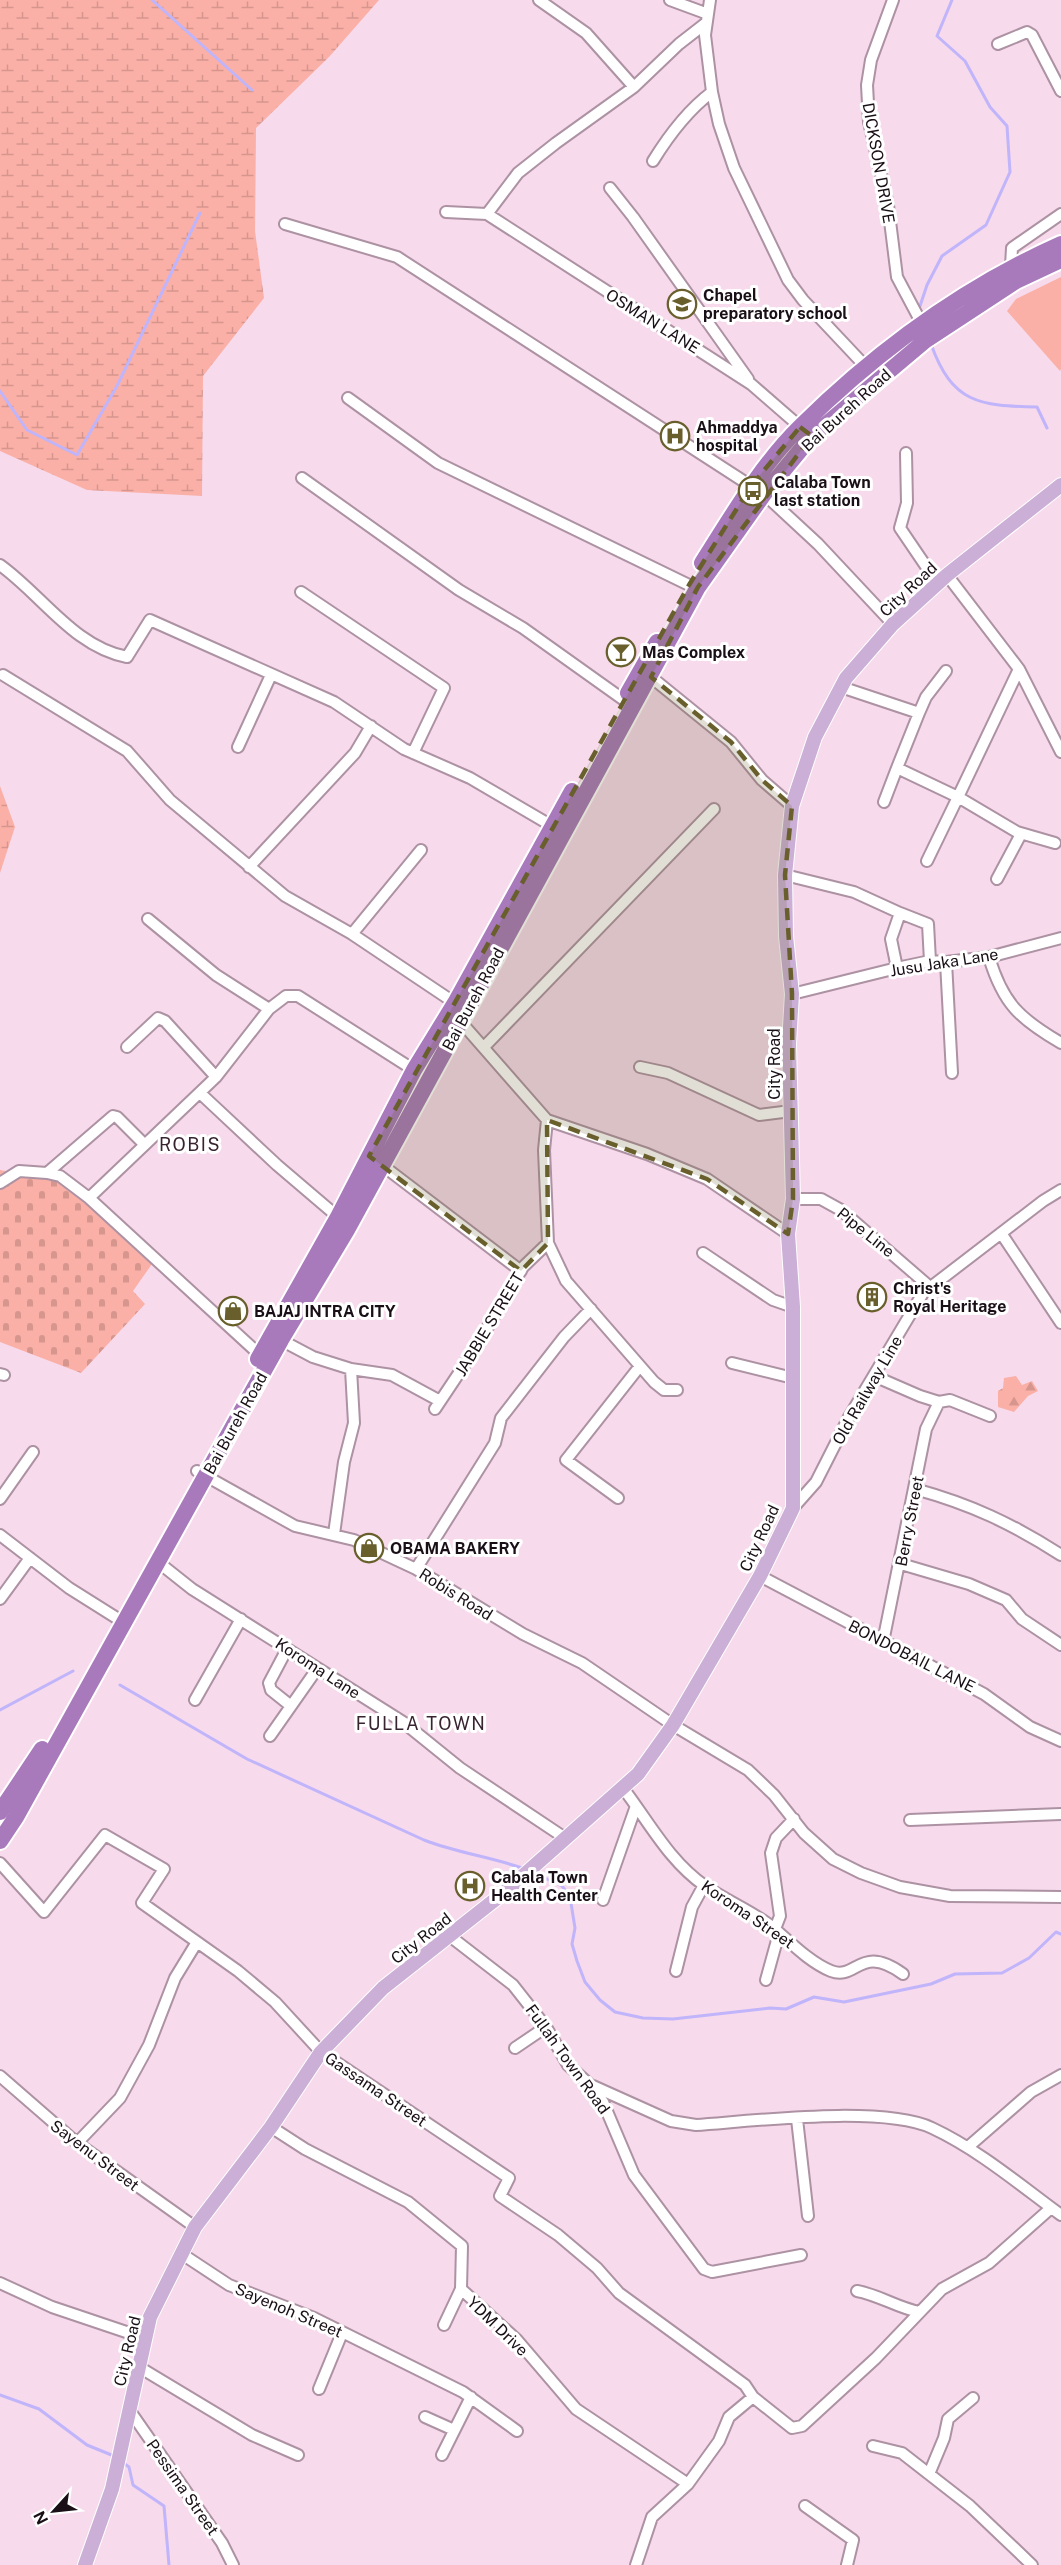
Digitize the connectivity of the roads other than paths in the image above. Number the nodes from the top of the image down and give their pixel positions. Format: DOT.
graph roads {
  1 [pos="539,0"];
  2 [pos="670,0"];
  3 [pos="710,0"];
  4 [pos="893,0"];
  5 [pos="707,19"];
  6 [pos="998,44"];
  7 [pos="634,87"];
  8 [pos="1061,91"];
  9 [pos="712,92"];
  10 [pos="653,161"];
  11 [pos="610,188"];
  12 [pos="446,212"];
  13 [pos="487,214"];
  14 [pos="1061,214"];
  15 [pos="285,224"];
  16 [pos="1061,244"];
  17 [pos="1061,260"];
  18 [pos="1011,266"];
  19 [pos="922,324"];
  20 [pos="867,368"];
  21 [pos="751,384"];
  22 [pos="348,398"];
  23 [pos="806,431"];
  24 [pos="906,453"];
  25 [pos="302,478"];
  26 [pos="1061,486"];
  27 [pos="758,490"];
  28 [pos="0,565"];
  29 [pos="942,580"];
  30 [pos="688,585"];
  31 [pos="301,592"];
  32 [pos="893,624"];
  33 [pos="1019,669"];
  34 [pos="946,671"];
  35 [pos="3,675"];
  36 [pos="271,675"];
  37 [pos="651,676"];
  38 [pos="841,687"];
  39 [pos="624,700"];
  40 [pos="919,713"];
  41 [pos="370,726"];
  42 [pos="1058,739"];
  43 [pos="238,747"];
  44 [pos="1061,752"];
  45 [pos="413,753"];
  46 [pos="897,768"];
  47 [pos="958,797"];
  48 [pos="884,802"];
  49 [pos="792,806"];
  50 [pos="714,809"];
  51 [pos="552,826"];
  52 [pos="1022,834"];
  53 [pos="1055,843"];
  54 [pos="421,850"];
  55 [pos="927,861"];
  56 [pos="249,867"];
  57 [pos="785,875"];
  58 [pos="997,879"];
  59 [pos="900,913"];
  60 [pos="148,919"];
  61 [pos="352,934"];
  62 [pos="1061,938"];
  63 [pos="989,957"];
  64 [pos="930,961"];
  65 [pos="946,962"];
  66 [pos="897,968"];
  67 [pos="792,994"];
  68 [pos="455,1003"];
  69 [pos="268,1009"];
  70 [pos="461,1022"];
  71 [pos="1061,1042"];
  72 [pos="127,1047"];
  73 [pos="484,1047"];
  74 [pos="640,1067"];
  75 [pos="414,1070"];
  76 [pos="952,1073"];
  77 [pos="216,1077"];
  78 [pos="200,1093"];
  79 [pos="791,1111"];
  80 [pos="548,1120"];
  81 [pos="144,1144"];
  82 [pos="376,1160"];
  83 [pos="47,1173"];
  84 [pos="799,1180"];
  85 [pos="0,1183"];
  86 [pos="1061,1190"];
  87 [pos="89,1198"];
  88 [pos="796,1199"];
  89 [pos="338,1217"];
  90 [pos="1001,1233"];
  91 [pos="788,1234"];
  92 [pos="548,1243"];
  93 [pos="703,1253"];
  94 [pos="520,1271"];
  95 [pos="930,1287"];
  96 [pos="793,1306"];
  97 [pos="591,1309"];
  98 [pos="1061,1323"];
  99 [pos="276,1337"];
  100 [pos="260,1355"];
  101 [pos="732,1363"];
  102 [pos="640,1365"];
  103 [pos="351,1369"];
  104 [pos="874,1376"];
  105 [pos="793,1378"];
  106 [pos="677,1390"];
  107 [pos="939,1402"];
  108 [pos="990,1416"];
  109 [pos="33,1452"];
  110 [pos="201,1473"];
  111 [pos="915,1489"];
  112 [pos="0,1498"];
  113 [pos="618,1498"];
  114 [pos="793,1508"];
  115 [pos="334,1534"];
  116 [pos="0,1535"];
  117 [pos="1061,1555"];
  118 [pos="30,1558"];
  119 [pos="158,1562"];
  120 [pos="901,1564"];
  121 [pos="416,1569"];
  122 [pos="760,1576"];
  123 [pos="0,1599"];
  124 [pos="241,1619"];
  125 [pos="121,1620"];
  126 [pos="883,1642"];
  127 [pos="1061,1645"];
  128 [pos="287,1649"];
  129 [pos="317,1669"];
  130 [pos="195,1700"];
  131 [pos="291,1706"];
  132 [pos="673,1725"];
  133 [pos="270,1736"];
  134 [pos="1061,1741"];
  135 [pos="623,1788"];
  136 [pos="636,1806"];
  137 [pos="0,1812"];
  138 [pos="1061,1815"];
  139 [pos="794,1819"];
  140 [pos="910,1820"];
  141 [pos="566,1838"];
  142 [pos="0,1841"];
  143 [pos="0,1863"];
  144 [pos="704,1885"];
  145 [pos="1061,1897"];
  146 [pos="603,1900"];
  147 [pos="777,1931"];
  148 [pos="451,1937"];
  149 [pos="197,1942"];
  150 [pos="676,1971"];
  151 [pos="903,1974"];
  152 [pos="766,1980"];
  153 [pos="546,2027"];
  154 [pos="515,2048"];
  155 [pos="321,2052"];
  156 [pos="1061,2075"];
  157 [pos="0,2076"];
  158 [pos="589,2084"];
  159 [pos="797,2119"];
  160 [pos="271,2127"];
  161 [pos="77,2143"];
  162 [pos="968,2147"];
  163 [pos="1051,2208"];
  164 [pos="1061,2215"];
  165 [pos="808,2216"];
  166 [pos="195,2227"];
  167 [pos="182,2254"];
  168 [pos="801,2255"];
  169 [pos="0,2283"];
  170 [pos="461,2289"];
  171 [pos="857,2291"];
  172 [pos="919,2312"];
  173 [pos="444,2325"];
  174 [pos="342,2333"];
  175 [pos="144,2338"];
  176 [pos="139,2367"];
  177 [pos="320,2389"];
  178 [pos="467,2394"];
  179 [pos="753,2397"];
  180 [pos="972,2398"];
  181 [pos="130,2411"];
  182 [pos="425,2418"];
  183 [pos="454,2430"];
  184 [pos="517,2431"];
  185 [pos="873,2446"];
  186 [pos="298,2455"];
  187 [pos="442,2455"];
  188 [pos="929,2474"];
  189 [pos="688,2484"];
  190 [pos="805,2506"];
  191 [pos="85,2565"];
  192 [pos="233,2565"];
  193 [pos="636,2565"];
  194 [pos="847,2565"];
  195 [pos="1032,2565"];
  1 -- 7 [label="street"];
  2 -- 5 [label="street"];
  3 -- 5 [label="street"];
  4 -- 19 [label="street, DICKSON DRIVE"];
  5 -- 7 [label="street"];
  5 -- 9 [label="street"];
  6 -- 8 [label="street"];
  7 -- 13 [label="street"];
  9 -- 10 [label="street"];
  9 -- 20 [label="street"];
  11 -- 21 [label="street"];
  12 -- 13 [label="street, OSMAN LANE"];
  13 -- 21 [label="street, OSMAN LANE"];
  14 -- 18 [label="street"];
  15 -- 27 [label="street"];
  16 -- 18 [label="highway, Bai Bureh Road"];
  17 -- 23 [label="highway, Bai Bureh Road"];
  18 -- 19 [label="highway, Bai Bureh Road"];
  19 -- 20 [label="highway, Bai Bureh Road"];
  20 -- 23 [label="highway, Bai Bureh Road"];
  21 -- 23 [label="street, OSMAN LANE"];
  22 -- 30 [label="street"];
  23 -- 27 [label="highway, Bai Bureh Road"];
  24 -- 29 [label="street"];
  25 -- 39 [label="street"];
  26 -- 29 [label="main road, City Road"];
  27 -- 30 [label="highway, Bai Bureh Road"];
  27 -- 32 [label="street"];
  27 -- 37 [label="highway, Bai Bureh Road"];
  28 -- 36 [label="street"];
  29 -- 32 [label="main road, City Road"];
  29 -- 33 [label="street"];
  30 -- 39 [label="highway, Bai Bureh Road"];
  31 -- 45 [label="street"];
  32 -- 38 [label="main road, City Road"];
  33 -- 42 [label="street"];
  33 -- 47 [label="street"];
  34 -- 40 [label="street"];
  35 -- 56 [label="street"];
  36 -- 41 [label="street"];
  36 -- 43 [label="street"];
  37 -- 49 [label="street"];
  37 -- 70 [label="highway, Bai Bureh Road"];
  38 -- 40 [label="street"];
  38 -- 49 [label="main road, City Road"];
  39 -- 51 [label="highway, Bai Bureh Road"];
  40 -- 46 [label="street"];
  41 -- 45 [label="street"];
  41 -- 56 [label="street"];
  42 -- 44 [label="street"];
  45 -- 51 [label="street"];
  46 -- 47 [label="street"];
  46 -- 48 [label="street"];
  47 -- 52 [label="street"];
  47 -- 55 [label="street"];
  49 -- 57 [label="main road, City Road"];
  50 -- 73 [label="street"];
  51 -- 68 [label="highway, Bai Bureh Road"];
  52 -- 53 [label="street"];
  52 -- 58 [label="street"];
  54 -- 61 [label="street"];
  56 -- 61 [label="street"];
  57 -- 59 [label="street"];
  57 -- 67 [label="main road, City Road"];
  59 -- 64 [label="street"];
  59 -- 66 [label="street"];
  60 -- 69 [label="street"];
  61 -- 68 [label="street"];
  62 -- 63 [label="street, Jusu Jaka Lane"];
  63 -- 65 [label="street, Jusu Jaka Lane"];
  63 -- 71 [label="street"];
  64 -- 65 [label="street, Jusu Jaka Lane"];
  64 -- 66 [label="street, Jusu Jaka Lane"];
  65 -- 76 [label="street"];
  66 -- 67 [label="street, Jusu Jaka Lane"];
  67 -- 79 [label="main road, City Road"];
  68 -- 75 [label="highway, Bai Bureh Road"];
  69 -- 75 [label="street"];
  69 -- 77 [label="street"];
  70 -- 73 [label="street"];
  70 -- 82 [label="highway, Bai Bureh Road"];
  72 -- 77 [label="street"];
  73 -- 80 [label="street"];
  74 -- 79 [label="street"];
  75 -- 82 [label="highway, Bai Bureh Road"];
  77 -- 78 [label="street"];
  78 -- 81 [label="street"];
  78 -- 89 [label="street"];
  79 -- 88 [label="main road, City Road"];
  80 -- 91 [label="street"];
  80 -- 92 [label="street"];
  81 -- 83 [label="street"];
  81 -- 87 [label="street"];
  82 -- 89 [label="highway, Bai Bureh Road"];
  82 -- 94 [label="street"];
  82 -- 99 [label="highway, Bai Bureh Road"];
  83 -- 85 [label="street"];
  83 -- 87 [label="street"];
  84 -- 88 [label="street"];
  86 -- 90 [label="street, Old Railway Line"];
  87 -- 100 [label="street"];
  88 -- 91 [label="main road, City Road"];
  88 -- 95 [label="street, Pipe Line"];
  89 -- 99 [label="highway, Bai Bureh Road"];
  90 -- 95 [label="street, Old Railway Line"];
  90 -- 98 [label="street"];
  91 -- 96 [label="main road, City Road"];
  92 -- 94 [label="street, JABBIE STREET"];
  92 -- 97 [label="street"];
  93 -- 96 [label="street"];
  94 -- 103 [label="street, JABBIE STREET"];
  95 -- 104 [label="street, Old Railway Line"];
  96 -- 105 [label="main road, City Road"];
  97 -- 102 [label="street"];
  97 -- 121 [label="street"];
  99 -- 100 [label="highway, Bai Bureh Road"];
  99 -- 103 [label="street"];
  99 -- 110 [label="highway, Bai Bureh Road"];
  100 -- 110 [label="highway, Bai Bureh Road"];
  101 -- 105 [label="street"];
  102 -- 106 [label="street"];
  102 -- 113 [label="street"];
  103 -- 115 [label="street"];
  104 -- 107 [label="street"];
  104 -- 114 [label="street, Old Railway Line"];
  105 -- 114 [label="main road, City Road"];
  107 -- 108 [label="street"];
  107 -- 111 [label="street, Berry Street"];
  109 -- 112 [label="street"];
  110 -- 115 [label="street, Robis Road"];
  110 -- 119 [label="highway, Bai Bureh Road"];
  110 -- 125 [label="highway, Bai Bureh Road"];
  111 -- 117 [label="street"];
  111 -- 120 [label="street, Berry Street"];
  114 -- 122 [label="main road, City Road"];
  115 -- 121 [label="street, Robis Road"];
  116 -- 118 [label="street"];
  118 -- 123 [label="street"];
  118 -- 125 [label="street"];
  119 -- 124 [label="street, Koroma Lane"];
  119 -- 125 [label="highway, Bai Bureh Road"];
  120 -- 126 [label="street, Berry Street"];
  120 -- 127 [label="street"];
  121 -- 132 [label="street, Robis Road"];
  122 -- 126 [label="street, BONDOBAIL LANE"];
  122 -- 132 [label="main road, City Road"];
  124 -- 128 [label="street, Koroma Lane"];
  124 -- 130 [label="street"];
  125 -- 137 [label="highway, Bai Bureh Road"];
  125 -- 142 [label="highway, Bai Bureh Road"];
  126 -- 134 [label="street, BONDOBAIL LANE"];
  128 -- 129 [label="street, Koroma Lane"];
  128 -- 131 [label="street"];
  129 -- 131 [label="street"];
  129 -- 141 [label="street, Koroma Lane"];
  131 -- 133 [label="street"];
  132 -- 135 [label="main road, City Road"];
  132 -- 139 [label="street, Robis Road"];
  135 -- 136 [label="street, Koroma Street"];
  135 -- 141 [label="main road, City Road"];
  136 -- 144 [label="street, Koroma Street"];
  136 -- 146 [label="street"];
  138 -- 140 [label="street"];
  139 -- 145 [label="street, Robis Road"];
  139 -- 147 [label="street"];
  141 -- 148 [label="main road, City Road"];
  143 -- 149 [label="street, Gassama Street"];
  144 -- 147 [label="street, Koroma Street"];
  144 -- 150 [label="street"];
  147 -- 151 [label="street, Koroma Street"];
  147 -- 152 [label="street"];
  148 -- 153 [label="street, Fullah Town Road"];
  148 -- 155 [label="main road, City Road"];
  149 -- 155 [label="street, Gassama Street"];
  149 -- 161 [label="street"];
  153 -- 154 [label="street"];
  153 -- 158 [label="street, Fullah Town Road"];
  155 -- 160 [label="main road, City Road"];
  155 -- 179 [label="street, Gassama Street"];
  156 -- 162 [label="street"];
  157 -- 161 [label="street, Sayenu Street"];
  158 -- 159 [label="street"];
  158 -- 168 [label="street, Fullah Town Road"];
  159 -- 162 [label="street"];
  159 -- 165 [label="street"];
  160 -- 166 [label="main road, City Road"];
  160 -- 170 [label="street, YDM Drive"];
  161 -- 166 [label="street, Sayenu Street"];
  162 -- 163 [label="street"];
  163 -- 164 [label="street"];
  163 -- 172 [label="street"];
  166 -- 167 [label="main road, City Road"];
  167 -- 174 [label="street, Sayenoh Street"];
  167 -- 175 [label="main road, City Road"];
  169 -- 175 [label="street"];
  170 -- 173 [label="street"];
  170 -- 189 [label="street, YDM Drive"];
  171 -- 172 [label="street"];
  172 -- 179 [label="street"];
  174 -- 177 [label="street"];
  174 -- 178 [label="street, Sayenoh Street"];
  175 -- 176 [label="main road, City Road"];
  176 -- 181 [label="main road, City Road"];
  176 -- 186 [label="street"];
  178 -- 183 [label="street"];
  178 -- 184 [label="street, Sayenoh Street"];
  179 -- 189 [label="street"];
  180 -- 188 [label="street"];
  181 -- 191 [label="main road, City Road"];
  181 -- 192 [label="street, Pessima Street"];
  182 -- 183 [label="street"];
  183 -- 187 [label="street"];
  185 -- 188 [label="street"];
  188 -- 195 [label="street"];
  189 -- 193 [label="street"];
  190 -- 194 [label="street"];
}
